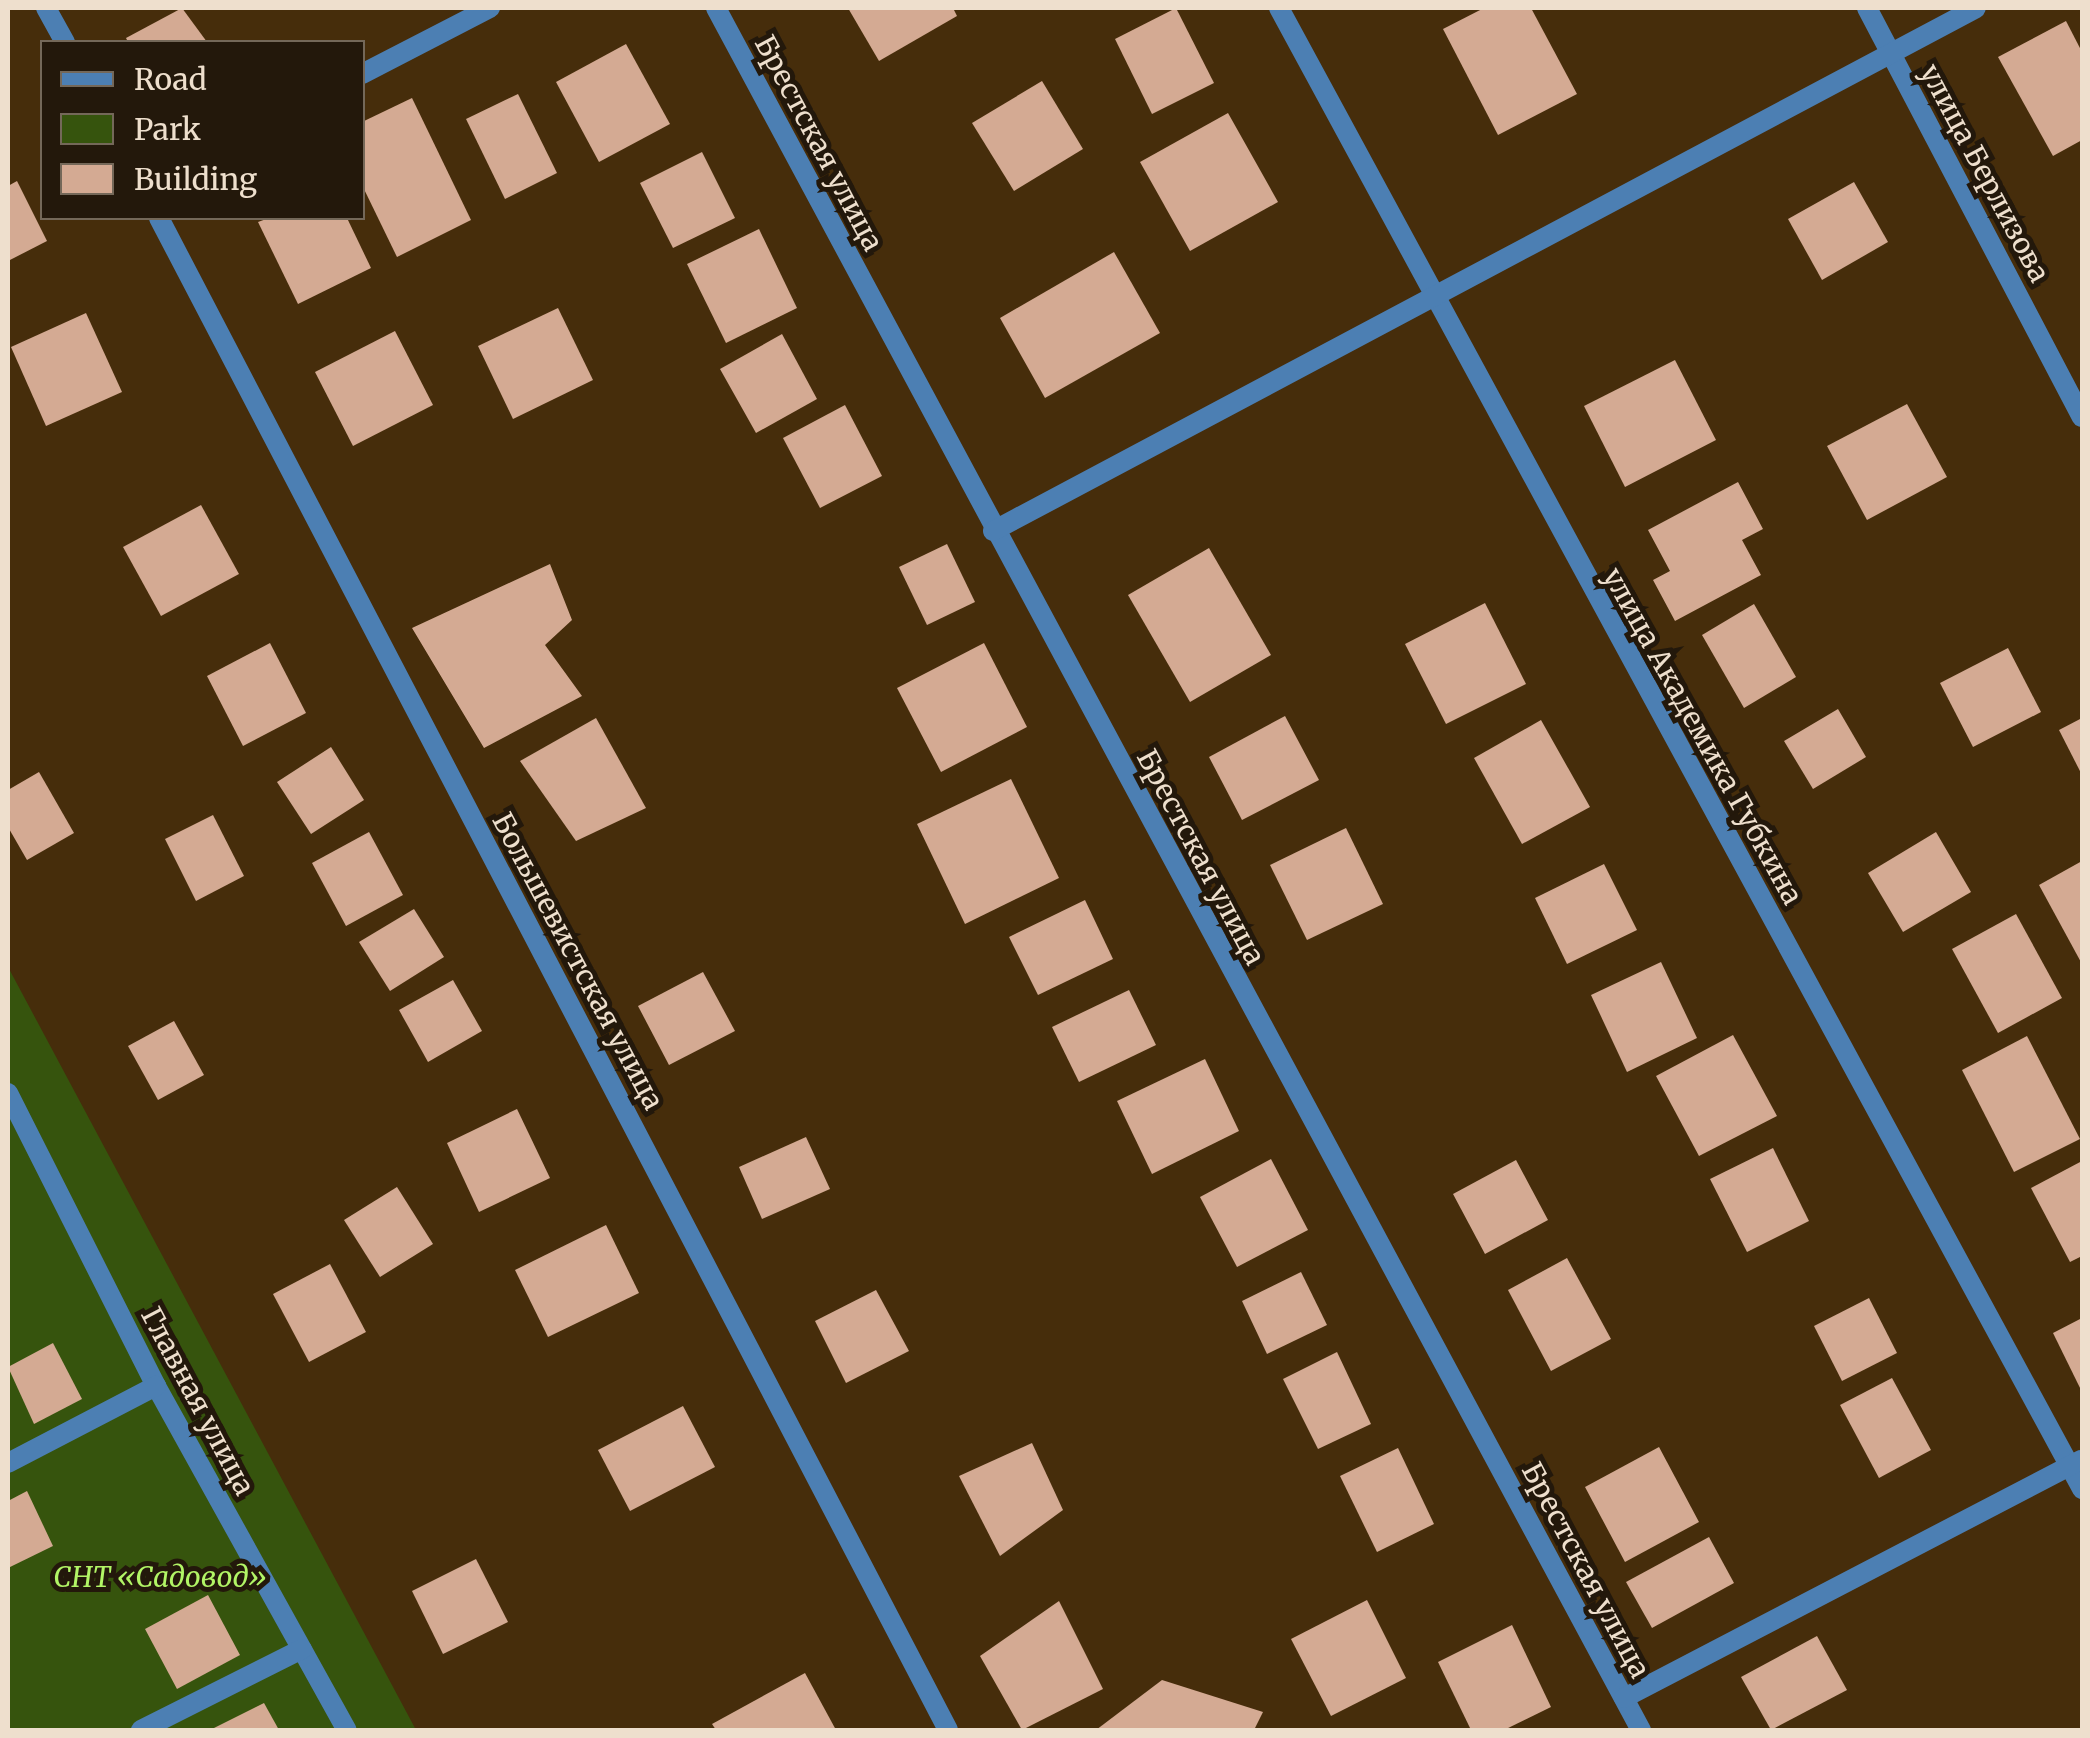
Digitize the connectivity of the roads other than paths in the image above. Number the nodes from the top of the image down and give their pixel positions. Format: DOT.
graph roads {
  1 [pos="46,8"];
  2 [pos="490,8"];
  3 [pos="716,8"];
  4 [pos="1278,8"];
  5 [pos="1867,8"];
  6 [pos="1976,8"];
  7 [pos="63,40"];
  8 [pos="1891,51"];
  9 [pos="365,72"];
  10 [pos="160,220"];
  11 [pos="1431,296"];
  12 [pos="2082,418"];
  13 [pos="994,531"];
  14 [pos="8,1094"];
  15 [pos="17,1135"];
  16 [pos="156,1386"];
  17 [pos="2076,1462"];
  18 [pos="8,1463"];
  19 [pos="2082,1489"];
  20 [pos="302,1649"];
  21 [pos="1624,1698"];
  22 [pos="141,1730"];
  23 [pos="347,1730"];
  24 [pos="948,1730"];
  25 [pos="1641,1730"];
  1 -- 7 [label="street"];
  2 -- 9 [label="street"];
  3 -- 13 [label="street, Брестская улица"];
  4 -- 11 [label="street, улица Академика Губкина"];
  5 -- 8 [label="street, улица Берлизова"];
  6 -- 8 [label="street"];
  8 -- 11 [label="street"];
  8 -- 12 [label="street, улица Берлизова"];
  10 -- 24 [label="street, Большевистская улица"];
  11 -- 13 [label="street"];
  11 -- 17 [label="street, улица Академика Губкина"];
  13 -- 21 [label="street, Брестская улица"];
  14 -- 15 [label="street, Главная улица"];
  15 -- 16 [label="street, Главная улица"];
  16 -- 18 [label="street"];
  16 -- 20 [label="street, Главная улица"];
  17 -- 19 [label="street, улица Академика Губкина"];
  17 -- 21 [label="street"];
  20 -- 22 [label="street"];
  20 -- 23 [label="street, Главная улица"];
  21 -- 25 [label="street, Брестская улица"];
}
